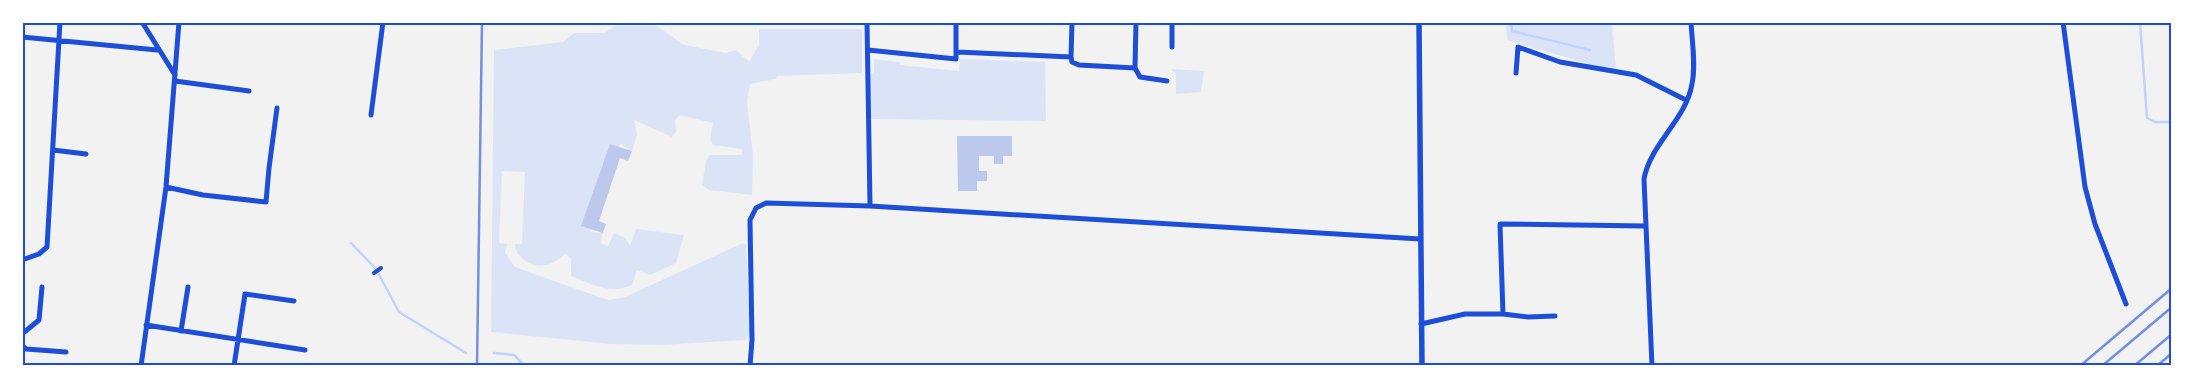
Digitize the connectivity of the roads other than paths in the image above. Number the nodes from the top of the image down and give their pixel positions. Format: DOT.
graph roads {
  1 [pos="60,22"];
  2 [pos="142,22"];
  3 [pos="179,22"];
  4 [pos="383,22"];
  5 [pos="867,22"];
  6 [pos="956,22"];
  7 [pos="1072,22"];
  8 [pos="1136,22"];
  9 [pos="1172,22"];
  10 [pos="1419,22"];
  11 [pos="1691,22"];
  12 [pos="2063,22"];
  13 [pos="22,37"];
  14 [pos="60,40"];
  15 [pos="1172,47"];
  16 [pos="157,50"];
  17 [pos="868,50"];
  18 [pos="957,52"];
  19 [pos="1071,58"];
  20 [pos="1135,68"];
  21 [pos="1516,73"];
  22 [pos="175,78"];
  23 [pos="1167,81"];
  24 [pos="249,91"];
  25 [pos="1686,100"];
  26 [pos="277,108"];
  27 [pos="371,115"];
  28 [pos="52,150"];
  29 [pos="86,154"];
  30 [pos="166,187"];
  31 [pos="870,206"];
  32 [pos="1645,226"];
  33 [pos="1420,239"];
  34 [pos="22,260"];
  35 [pos="381,268"];
  36 [pos="374,273"];
  37 [pos="42,287"];
  38 [pos="188,287"];
  39 [pos="294,301"];
  40 [pos="2126,304"];
  41 [pos="1503,314"];
  42 [pos="1555,316"];
  43 [pos="1421,324"];
  44 [pos="146,325"];
  45 [pos="181,331"];
  46 [pos="22,334"];
  47 [pos="237,340"];
  48 [pos="22,345"];
  49 [pos="306,350"];
  50 [pos="66,352"];
  51 [pos="141,366"];
  52 [pos="234,366"];
  53 [pos="750,366"];
  54 [pos="1422,366"];
  55 [pos="1652,366"];
  1 -- 14 [label="street"];
  2 -- 16 [label="street"];
  3 -- 22 [label="street"];
  4 -- 27 [label="street"];
  5 -- 17 [label="street"];
  6 -- 18 [label="street"];
  7 -- 19 [label="street"];
  8 -- 20 [label="street"];
  9 -- 15 [label="street"];
  10 -- 33 [label="street"];
  11 -- 25 [label="street"];
  12 -- 40 [label="street"];
  13 -- 14 [label="street"];
  14 -- 16 [label="street"];
  14 -- 28 [label="street"];
  16 -- 22 [label="street"];
  17 -- 18 [label="street"];
  17 -- 31 [label="street"];
  18 -- 19 [label="street"];
  19 -- 20 [label="street"];
  20 -- 23 [label="street"];
  21 -- 25 [label="street"];
  22 -- 24 [label="street"];
  22 -- 30 [label="street"];
  25 -- 32 [label="street"];
  26 -- 30 [label="street"];
  28 -- 29 [label="street"];
  28 -- 34 [label="street"];
  30 -- 44 [label="street"];
  31 -- 33 [label="street"];
  31 -- 53 [label="street"];
  32 -- 41 [label="street"];
  32 -- 55 [label="street"];
  33 -- 43 [label="street"];
  35 -- 36 [label="street"];
  37 -- 46 [label="street"];
  38 -- 45 [label="street"];
  39 -- 47 [label="street"];
  41 -- 42 [label="street"];
  41 -- 43 [label="street"];
  43 -- 54 [label="street"];
  44 -- 45 [label="street"];
  44 -- 51 [label="street"];
  45 -- 47 [label="street"];
  47 -- 49 [label="street"];
  47 -- 52 [label="street"];
  48 -- 50 [label="street"];
}
